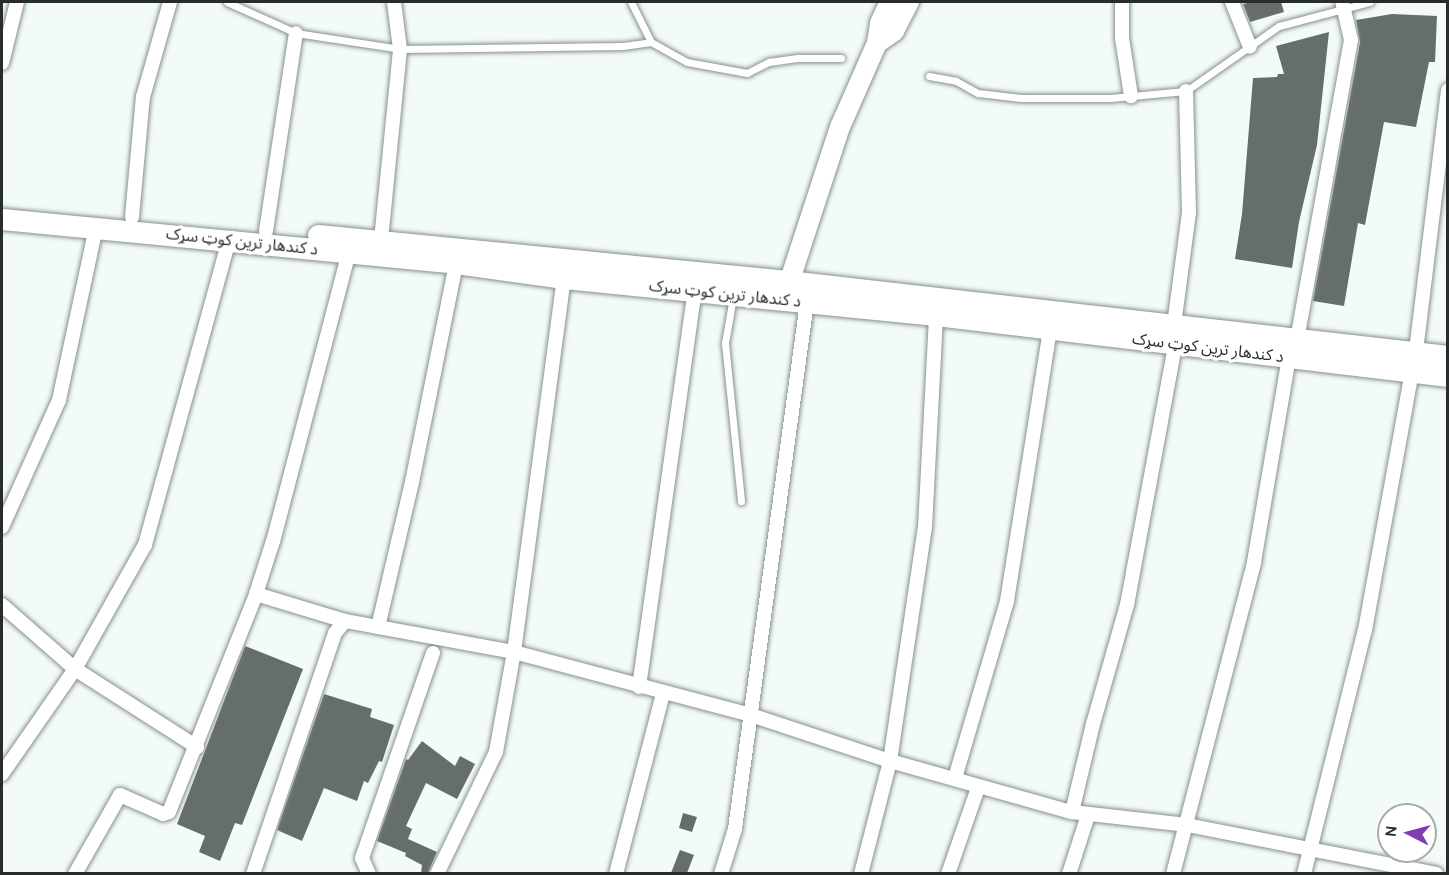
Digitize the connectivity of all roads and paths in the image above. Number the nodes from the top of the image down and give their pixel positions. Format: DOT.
graph roads {
  1 [pos="17,2"];
  2 [pos="170,2"];
  3 [pos="227,2"];
  4 [pos="394,2"];
  5 [pos="631,2"];
  6 [pos="890,2"];
  7 [pos="909,2"];
  8 [pos="1122,2"];
  9 [pos="1232,2"];
  10 [pos="1370,2"];
  11 [pos="1343,5"];
  12 [pos="296,33"];
  13 [pos="651,42"];
  14 [pos="877,43"];
  15 [pos="1250,47"];
  16 [pos="400,49"];
  17 [pos="841,58"];
  18 [pos="2,63"];
  19 [pos="929,76"];
  20 [pos="1448,90"];
  21 [pos="1186,91"];
  22 [pos="1131,96"];
  23 [pos="2,204"];
  24 [pos="132,217"];
  25 [pos="66,218"];
  26 [pos="2,219"];
  27 [pos="96,228"];
  28 [pos="266,231"];
  29 [pos="381,240"];
  30 [pos="229,241"];
  31 [pos="349,252"];
  32 [pos="456,263"];
  33 [pos="564,278"];
  34 [pos="695,290"];
  35 [pos="786,290"];
  36 [pos="734,294"];
  37 [pos="807,302"];
  38 [pos="936,315"];
  39 [pos="1026,318"];
  40 [pos="1050,329"];
  41 [pos="1174,335"];
  42 [pos="1293,349"];
  43 [pos="1448,356"];
  44 [pos="1414,362"];
  45 [pos="1448,376"];
  46 [pos="741,501"];
  47 [pos="2,527"];
  48 [pos="256,594"];
  49 [pos="2,605"];
  50 [pos="345,621"];
  51 [pos="378,627"];
  52 [pos="514,652"];
  53 [pos="433,653"];
  54 [pos="75,669"];
  55 [pos="639,687"];
  56 [pos="663,694"];
  57 [pos="751,715"];
  58 [pos="197,747"];
  59 [pos="890,761"];
  60 [pos="2,774"];
  61 [pos="955,778"];
  62 [pos="978,788"];
  63 [pos="1072,812"];
  64 [pos="1088,815"];
  65 [pos="1186,825"];
  66 [pos="1311,849"];
  67 [pos="75,873"];
  68 [pos="253,873"];
  69 [pos="371,873"];
  70 [pos="437,873"];
  71 [pos="616,873"];
  72 [pos="721,873"];
  73 [pos="861,873"];
  74 [pos="948,873"];
  75 [pos="1069,873"];
  76 [pos="1173,873"];
  77 [pos="1304,873"];
  78 [pos="1433,873"];
  1 -- 18 [label="street"];
  2 -- 24 [label="street"];
  3 -- 12 [label="lane"];
  4 -- 16 [label="street"];
  5 -- 13 [label="lane"];
  6 -- 14 [label="main road"];
  7 -- 14 [label="main road"];
  8 -- 22 [label="street"];
  9 -- 15 [label="street"];
  10 -- 11 [label="lane"];
  11 -- 15 [label="lane"];
  11 -- 42 [label="street"];
  12 -- 16 [label="lane"];
  12 -- 28 [label="street"];
  13 -- 16 [label="lane"];
  13 -- 17 [label="lane"];
  14 -- 35 [label="main road"];
  15 -- 21 [label="lane"];
  16 -- 29 [label="street"];
  19 -- 22 [label="lane"];
  20 -- 44 [label="street"];
  21 -- 22 [label="lane"];
  21 -- 41 [label="street"];
  23 -- 25 [label="main road, د کندهار ترين کوټ سړک"];
  24 -- 25 [label="main road, د کندهار ترين کوټ سړک"];
  24 -- 28 [label="main road, د کندهار ترين کوټ سړک"];
  25 -- 26 [label="main road, د کندهار ترين کوټ سړک"];
  25 -- 27 [label="main road, د کندهار ترين کوټ سړک"];
  27 -- 30 [label="main road, د کندهار ترين کوټ سړک"];
  27 -- 47 [label="street"];
  28 -- 29 [label="main road, د کندهار ترين کوټ سړک"];
  29 -- 35 [label="main road, د کندهار ترين کوټ سړک"];
  30 -- 31 [label="main road, د کندهار ترين کوټ سړک"];
  30 -- 54 [label="street"];
  31 -- 32 [label="main road, د کندهار ترين کوټ سړک"];
  31 -- 48 [label="street"];
  32 -- 33 [label="main road, د کندهار ترين کوټ سړک"];
  32 -- 51 [label="street"];
  33 -- 34 [label="main road, د کندهار ترين کوټ سړک"];
  33 -- 52 [label="street"];
  34 -- 36 [label="main road, د کندهار ترين کوټ سړک"];
  34 -- 55 [label="street"];
  35 -- 36 [label="main road, د کندهار ترين کوټ سړک"];
  35 -- 37 [label="main road, د کندهار ترين کوټ سړک"];
  35 -- 39 [label="main road, د کندهار ترين کوټ سړک"];
  36 -- 46 [label="lane"];
  37 -- 38 [label="main road, د کندهار ترين کوټ سړک"];
  37 -- 57 [label="street"];
  38 -- 39 [label="main road, د کندهار ترين کوټ سړک"];
  38 -- 59 [label="street"];
  39 -- 40 [label="main road, د کندهار ترين کوټ سړک"];
  39 -- 41 [label="main road, د کندهار ترين کوټ سړک"];
  40 -- 41 [label="main road, د کندهار ترين کوټ سړک"];
  40 -- 61 [label="street"];
  41 -- 42 [label="main road, د کندهار ترين کوټ سړک"];
  41 -- 63 [label="street"];
  42 -- 44 [label="main road, د کندهار ترين کوټ سړک"];
  42 -- 65 [label="street"];
  43 -- 44 [label="main road, د کندهار ترين کوټ سړک"];
  44 -- 45 [label="main road, د کندهار ترين کوټ سړک"];
  44 -- 66 [label="street"];
  48 -- 50 [label="street"];
  48 -- 58 [label="street"];
  49 -- 54 [label="street"];
  50 -- 51 [label="street"];
  50 -- 68 [label="street"];
  51 -- 52 [label="street"];
  52 -- 55 [label="street"];
  52 -- 70 [label="street"];
  53 -- 69 [label="street"];
  54 -- 58 [label="street"];
  54 -- 60 [label="street"];
  55 -- 56 [label="street"];
  56 -- 57 [label="street"];
  56 -- 71 [label="street"];
  57 -- 59 [label="street"];
  57 -- 72 [label="street"];
  58 -- 67 [label="street"];
  59 -- 61 [label="street"];
  59 -- 73 [label="street"];
  61 -- 62 [label="street"];
  62 -- 63 [label="street"];
  62 -- 74 [label="street"];
  63 -- 64 [label="street"];
  64 -- 65 [label="street"];
  64 -- 75 [label="street"];
  65 -- 66 [label="street"];
  65 -- 76 [label="street"];
  66 -- 77 [label="street"];
  66 -- 78 [label="street"];
}
